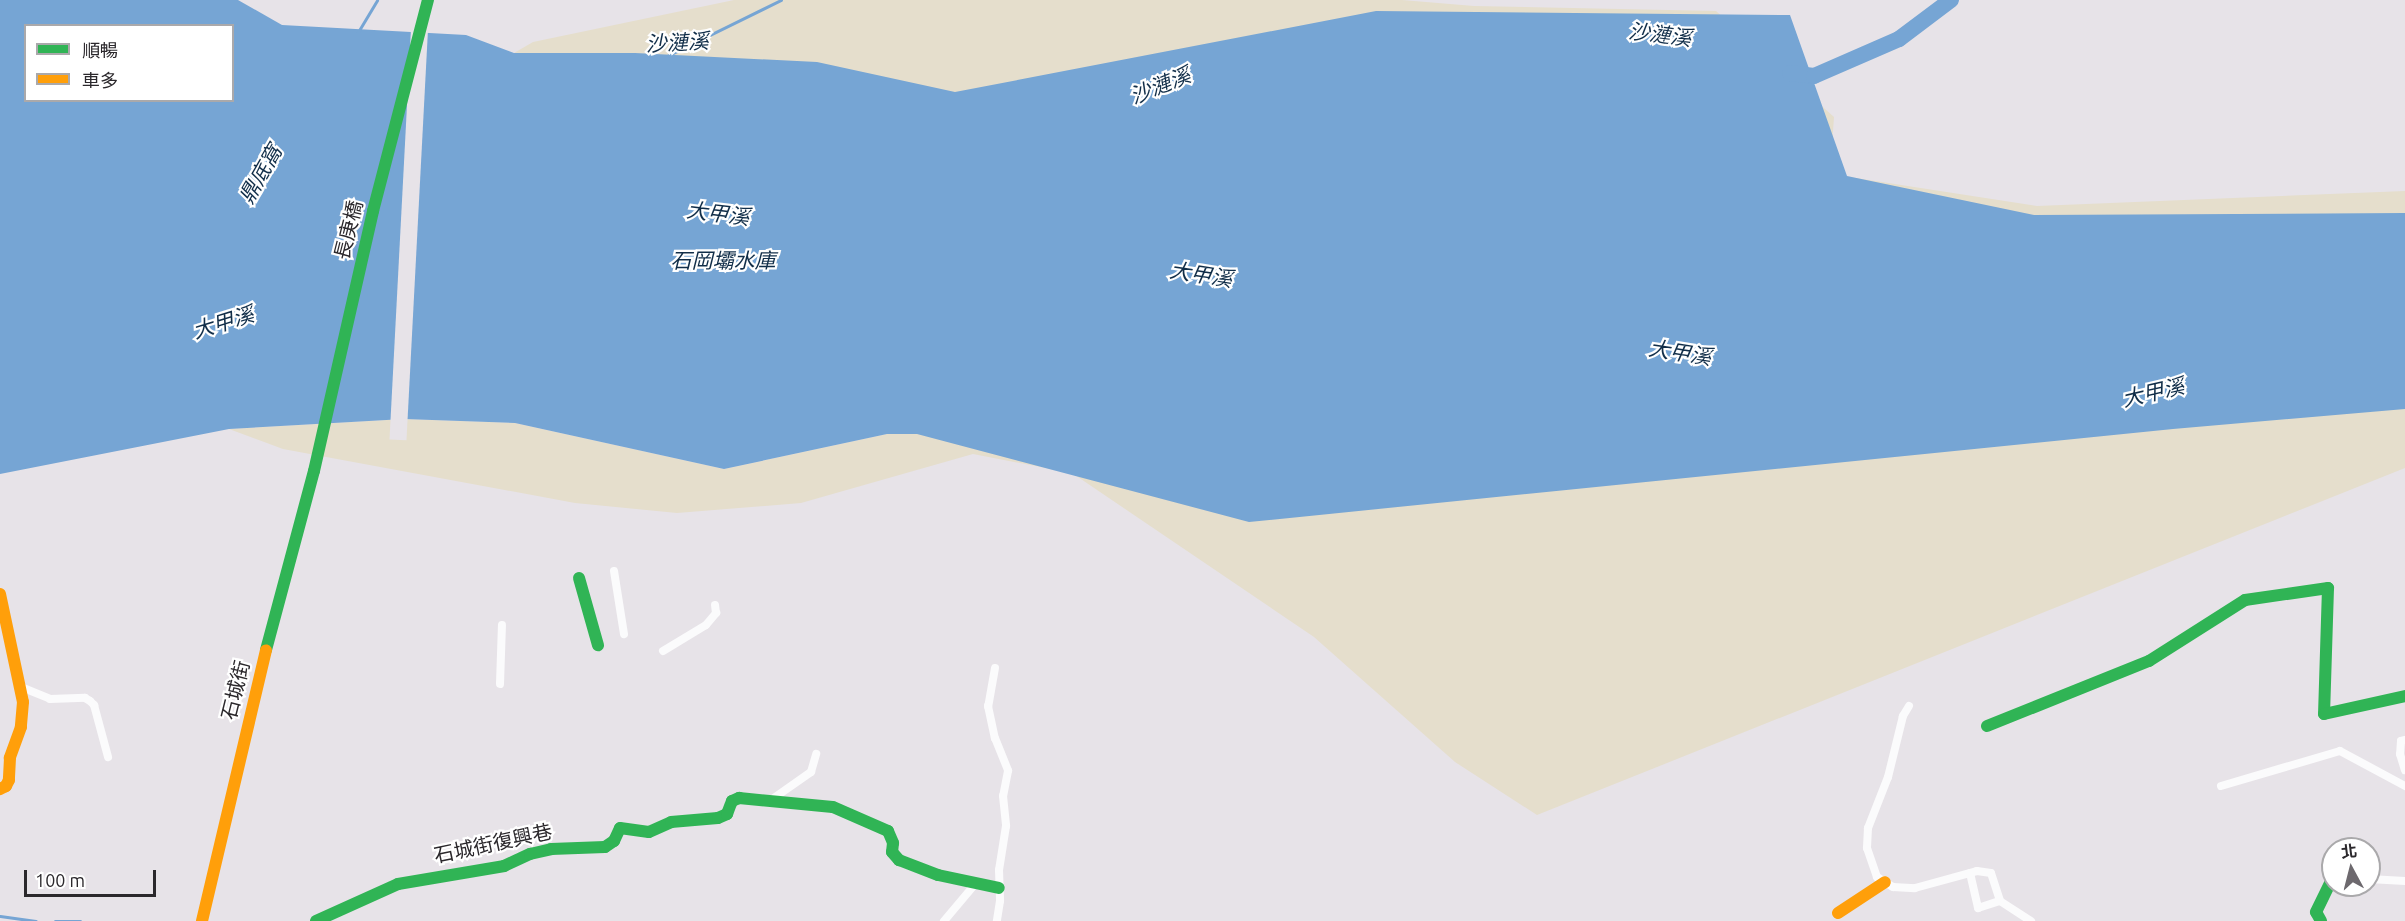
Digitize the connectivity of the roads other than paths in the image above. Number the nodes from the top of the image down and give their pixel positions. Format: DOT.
graph roads {
  1 [pos="428,0"];
  2 [pos="314,471"];
  3 [pos="614,571"];
  4 [pos="579,578"];
  5 [pos="0,594"];
  6 [pos="715,605"];
  7 [pos="502,625"];
  8 [pos="624,634"];
  9 [pos="598,645"];
  10 [pos="663,651"];
  11 [pos="995,668"];
  12 [pos="500,684"];
  13 [pos="21,687"];
  14 [pos="2405,696"];
  15 [pos="1909,706"];
  16 [pos="1987,726"];
  17 [pos="2405,740"];
  18 [pos="816,754"];
  19 [pos="108,757"];
  20 [pos="2405,771"];
  21 [pos="2404,785"];
  22 [pos="2221,786"];
  23 [pos="0,789"];
  24 [pos="771,800"];
  25 [pos="1971,873"];
  26 [pos="2381,880"];
  27 [pos="2405,881"];
  28 [pos="1885,882"];
  29 [pos="976,883"];
  30 [pos="999,888"];
  31 [pos="2324,897"];
  32 [pos="2000,901"];
  33 [pos="1838,913"];
  34 [pos="201,921"];
  35 [pos="316,921"];
  36 [pos="944,921"];
  37 [pos="997,921"];
  38 [pos="2031,921"];
  39 [pos="2321,921"];
  1 -- 2 [label="street, 長庚橋"];
  2 -- 34 [label="street, 石城街"];
  3 -- 8 [label="street"];
  4 -- 9 [label="street"];
  5 -- 13 [label="street"];
  6 -- 10 [label="street"];
  7 -- 12 [label="street"];
  11 -- 30 [label="street"];
  13 -- 19 [label="street"];
  13 -- 23 [label="street"];
  14 -- 16 [label="street"];
  15 -- 28 [label="street"];
  17 -- 20 [label="street"];
  18 -- 24 [label="street"];
  20 -- 21 [label="street"];
  21 -- 22 [label="street"];
  24 -- 29 [label="street"];
  24 -- 35 [label="street, 石城街復興巷"];
  25 -- 28 [label="street"];
  25 -- 32 [label="street"];
  25 -- 32 [label="street"];
  26 -- 27 [label="street"];
  28 -- 33 [label="street"];
  29 -- 30 [label="street"];
  29 -- 36 [label="street"];
  30 -- 37 [label="street"];
  31 -- 39 [label="street"];
  32 -- 38 [label="street"];
}
